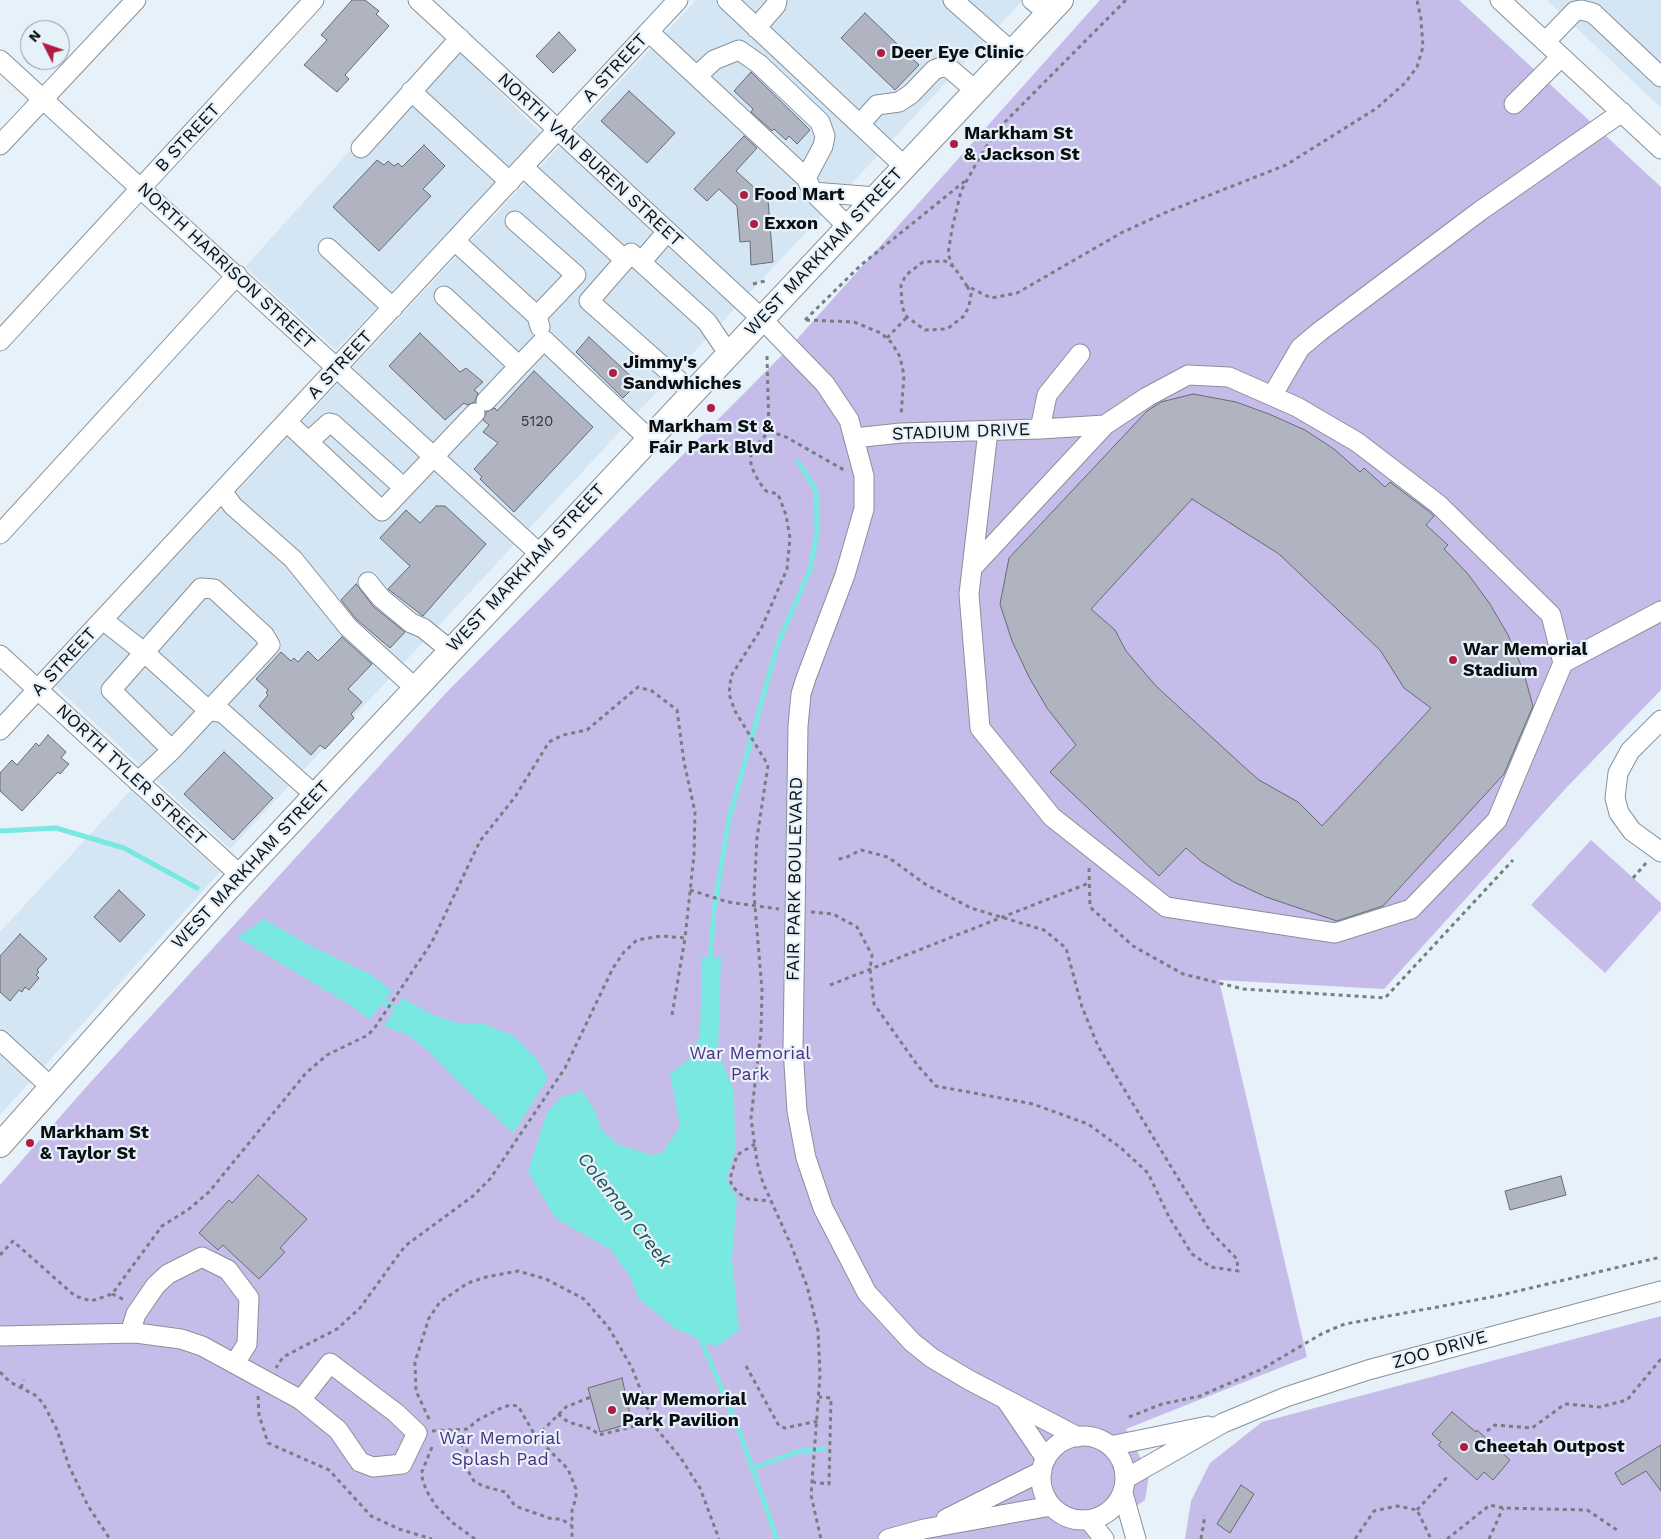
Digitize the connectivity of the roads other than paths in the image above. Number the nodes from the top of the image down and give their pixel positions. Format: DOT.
graph roads {
  1 [pos="136,0"];
  2 [pos="314,0"];
  3 [pos="418,0"];
  4 [pos="678,0"];
  5 [pos="727,0"];
  6 [pos="777,0"];
  7 [pos="1500,0"];
  8 [pos="961,3"];
  9 [pos="1047,4"];
  10 [pos="1590,6"];
  11 [pos="756,28"];
  12 [pos="649,32"];
  13 [pos="460,38"];
  14 [pos="1545,42"];
  15 [pos="1012,52"];
  16 [pos="1561,57"];
  17 [pos="0,60"];
  18 [pos="697,76"];
  19 [pos="1661,77"];
  20 [pos="411,91"];
  21 [pos="976,91"];
  22 [pos="44,98"];
  23 [pos="1514,104"];
  24 [pos="1622,112"];
  25 [pos="860,124"];
  26 [pos="558,130"];
  27 [pos="0,145"];
  28 [pos="361,148"];
  29 [pos="1661,149"];
  30 [pos="904,166"];
  31 [pos="523,167"];
  32 [pos="510,182"];
  33 [pos="809,185"];
  34 [pos="142,188"];
  35 [pos="876,197"];
  36 [pos="515,221"];
  37 [pos="848,227"];
  38 [pos="667,232"];
  39 [pos="455,241"];
  40 [pos="328,248"];
  41 [pos="633,261"];
  42 [pos="237,275"];
  43 [pos="444,296"];
  44 [pos="393,308"];
  45 [pos="537,316"];
  46 [pos="762,319"];
  47 [pos="544,340"];
  48 [pos="0,341"];
  49 [pos="728,353"];
  50 [pos="1080,354"];
  51 [pos="519,366"];
  52 [pos="337,368"];
  53 [pos="694,393"];
  54 [pos="1272,396"];
  55 [pos="287,422"];
  56 [pos="1105,425"];
  57 [pos="1040,429"];
  58 [pos="988,431"];
  59 [pos="854,438"];
  60 [pos="649,439"];
  61 [pos="308,442"];
  62 [pos="434,457"];
  63 [pos="404,488"];
  64 [pos="222,492"];
  65 [pos="0,534"];
  66 [pos="540,554"];
  67 [pos="972,568"];
  68 [pos="368,582"];
  69 [pos="1661,612"];
  70 [pos="102,620"];
  71 [pos="450,650"];
  72 [pos="145,653"];
  73 [pos="0,655"];
  74 [pos="1563,663"];
  75 [pos="415,688"];
  76 [pos="38,689"];
  77 [pos="208,710"];
  78 [pos="1661,720"];
  79 [pos="0,730"];
  80 [pos="172,750"];
  81 [pos="138,782"];
  82 [pos="315,795"];
  83 [pos="1655,856"];
  84 [pos="240,876"];
  85 [pos="0,1040"];
  86 [pos="51,1087"];
  87 [pos="0,1145"];
  88 [pos="1661,1291"];
  89 [pos="130,1333"];
  90 [pos="0,1336"];
  91 [pos="235,1363"];
  92 [pos="301,1400"];
  93 [pos="1006,1400"];
  94 [pos="1223,1423"];
  95 [pos="1078,1436"];
  96 [pos="1110,1446"];
  97 [pos="1044,1465"];
  98 [pos="1124,1486"];
  99 [pos="1051,1506"];
  100 [pos="1089,1520"];
  101 [pos="924,1529"];
  102 [pos="888,1539"];
  103 [pos="1104,1539"];
  104 [pos="1136,1539"];
  1 -- 22 [label="street"];
  2 -- 34 [label="street, B STREET"];
  3 -- 13 [label="street, NORTH VAN BUREN STREET"];
  4 -- 12 [label="street, A STREET"];
  5 -- 11 [label="street"];
  6 -- 11 [label="street"];
  7 -- 14 [label="street"];
  8 -- 15 [label="street"];
  9 -- 15 [label="main road, WEST MARKHAM STREET"];
  10 -- 14 [label="street"];
  10 -- 19 [label="street"];
  11 -- 25 [label="street"];
  12 -- 18 [label="street"];
  12 -- 26 [label="street, A STREET"];
  13 -- 20 [label="street"];
  13 -- 26 [label="street, NORTH VAN BUREN STREET"];
  14 -- 16 [label="street"];
  15 -- 21 [label="main road, WEST MARKHAM STREET"];
  16 -- 23 [label="street"];
  16 -- 24 [label="street"];
  17 -- 22 [label="street, NORTH HARRISON STREET"];
  18 -- 33 [label="street"];
  18 -- 33 [label="street"];
  20 -- 28 [label="street"];
  20 -- 32 [label="street"];
  21 -- 25 [label="street"];
  21 -- 30 [label="main road, WEST MARKHAM STREET"];
  22 -- 27 [label="street"];
  22 -- 34 [label="street, NORTH HARRISON STREET"];
  24 -- 29 [label="street"];
  24 -- 54 [label="street"];
  25 -- 30 [label="street"];
  26 -- 31 [label="street, A STREET"];
  26 -- 38 [label="street, NORTH VAN BUREN STREET"];
  30 -- 35 [label="main road, WEST MARKHAM STREET"];
  31 -- 32 [label="street, A STREET"];
  31 -- 41 [label="street"];
  32 -- 39 [label="street, A STREET"];
  33 -- 35 [label="street"];
  33 -- 37 [label="street"];
  34 -- 42 [label="street, NORTH HARRISON STREET"];
  34 -- 48 [label="street, B STREET"];
  35 -- 37 [label="main road, WEST MARKHAM STREET"];
  36 -- 45 [label="street"];
  37 -- 46 [label="main road, WEST MARKHAM STREET"];
  38 -- 41 [label="street"];
  38 -- 46 [label="street, NORTH VAN BUREN STREET"];
  39 -- 44 [label="street, A STREET"];
  39 -- 45 [label="street"];
  40 -- 44 [label="street"];
  41 -- 49 [label="street"];
  41 -- 53 [label="street"];
  42 -- 52 [label="street, NORTH HARRISON STREET"];
  42 -- 65 [label="street"];
  43 -- 51 [label="street"];
  44 -- 52 [label="street, A STREET"];
  45 -- 47 [label="street"];
  46 -- 49 [label="main road, WEST MARKHAM STREET"];
  46 -- 59 [label="street, FAIR PARK BOULEVARD"];
  47 -- 51 [label="street"];
  47 -- 60 [label="street"];
  49 -- 53 [label="main road, WEST MARKHAM STREET"];
  50 -- 57 [label="street, STADIUM DRIVE"];
  51 -- 62 [label="street"];
  52 -- 55 [label="street, A STREET"];
  52 -- 62 [label="street, NORTH HARRISON STREET"];
  53 -- 60 [label="main road, WEST MARKHAM STREET"];
  54 -- 56 [label="street"];
  54 -- 74 [label="street"];
  55 -- 61 [label="street"];
  55 -- 64 [label="street, A STREET"];
  56 -- 57 [label="street"];
  56 -- 67 [label="street"];
  57 -- 58 [label="street, STADIUM DRIVE"];
  58 -- 59 [label="street, STADIUM DRIVE"];
  58 -- 67 [label="street"];
  59 -- 93 [label="street, FAIR PARK BOULEVARD"];
  60 -- 66 [label="main road, WEST MARKHAM STREET"];
  61 -- 63 [label="street"];
  61 -- 63 [label="street"];
  62 -- 63 [label="street"];
  62 -- 66 [label="street, NORTH HARRISON STREET"];
  64 -- 70 [label="street, A STREET"];
  64 -- 75 [label="street"];
  66 -- 71 [label="main road, WEST MARKHAM STREET"];
  67 -- 74 [label="street"];
  68 -- 71 [label="street"];
  69 -- 74 [label="street"];
  70 -- 72 [label="street"];
  70 -- 76 [label="street, A STREET"];
  71 -- 75 [label="main road, WEST MARKHAM STREET"];
  72 -- 77 [label="street"];
  72 -- 77 [label="street"];
  72 -- 80 [label="street"];
  73 -- 76 [label="street, NORTH TYLER STREET"];
  75 -- 82 [label="main road, WEST MARKHAM STREET"];
  76 -- 79 [label="street, A STREET"];
  76 -- 81 [label="street, NORTH TYLER STREET"];
  77 -- 80 [label="street"];
  77 -- 82 [label="street"];
  78 -- 83 [label="street"];
  80 -- 81 [label="street"];
  81 -- 84 [label="street, NORTH TYLER STREET"];
  82 -- 84 [label="main road, WEST MARKHAM STREET"];
  84 -- 86 [label="main road, WEST MARKHAM STREET"];
  85 -- 86 [label="street"];
  86 -- 87 [label="main road, WEST MARKHAM STREET"];
  88 -- 94 [label="street, ZOO DRIVE"];
  89 -- 90 [label="street"];
  89 -- 91 [label="street"];
  89 -- 91 [label="street"];
  91 -- 92 [label="street"];
  92 -- 92 [label="street"];
  93 -- 95 [label="street, FAIR PARK BOULEVARD"];
  93 -- 97 [label="street, FAIR PARK BOULEVARD"];
  94 -- 96 [label="street, ZOO DRIVE"];
  94 -- 98 [label="street, ZOO DRIVE"];
  95 -- 96 [label="street, FAIR PARK BOULEVARD"];
  95 -- 97 [label="street"];
  96 -- 98 [label="street"];
  97 -- 99 [label="street, FAIR PARK BOULEVARD"];
  97 -- 101 [label="street"];
  98 -- 100 [label="street"];
  98 -- 104 [label="street"];
  99 -- 100 [label="street"];
  99 -- 101 [label="street"];
  100 -- 103 [label="street"];
  101 -- 102 [label="street"];
}
